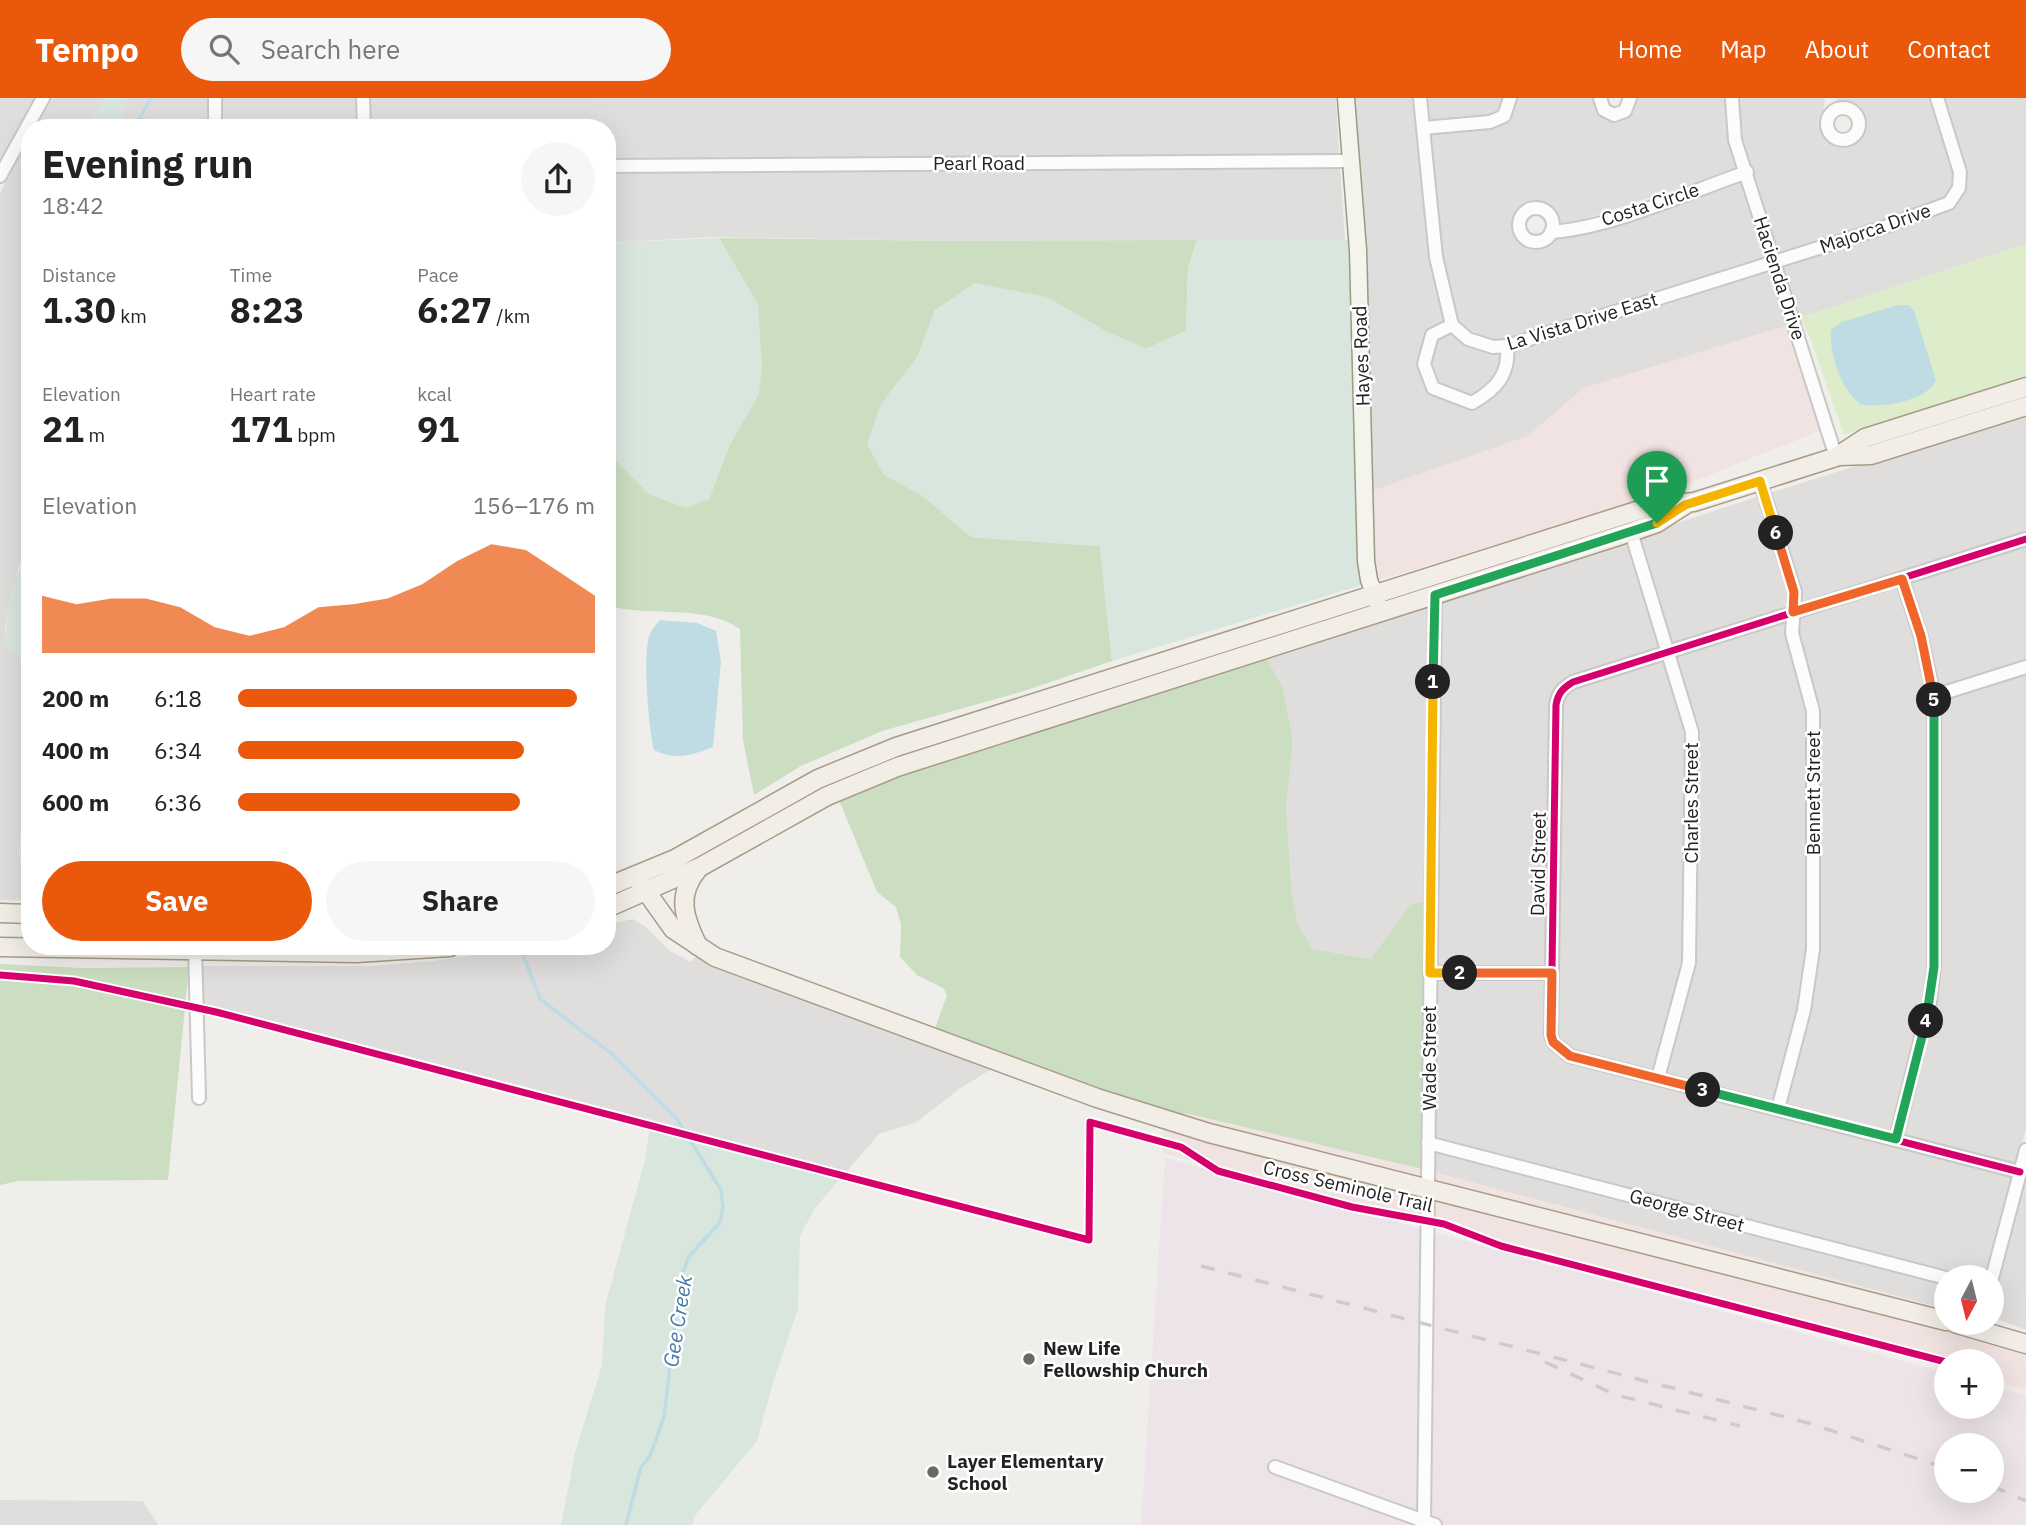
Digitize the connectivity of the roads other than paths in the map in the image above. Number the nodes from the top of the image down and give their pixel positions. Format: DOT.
graph roads {
  1 [pos="43,98"];
  2 [pos="215,98"];
  3 [pos="363,98"];
  4 [pos="1346,98"];
  5 [pos="1420,98"];
  6 [pos="1510,98"];
  7 [pos="1600,98"];
  8 [pos="1630,98"];
  9 [pos="1732,98"];
  10 [pos="1830,98"];
  11 [pos="1937,98"];
  12 [pos="1830,113"];
  13 [pos="31,119"];
  14 [pos="215,119"];
  15 [pos="364,119"];
  16 [pos="1423,128"];
  17 [pos="21,138"];
  18 [pos="1351,161"];
  19 [pos="616,166"];
  20 [pos="1746,172"];
  21 [pos="0,176"];
  22 [pos="1551,232"];
  23 [pos="1775,262"];
  24 [pos="1452,325"];
  25 [pos="1507,346"];
  26 [pos="2026,387"];
  27 [pos="2026,406"];
  28 [pos="1836,457"];
  29 [pos="1760,481"];
  30 [pos="1685,505"];
  31 [pos="1631,532"];
  32 [pos="2026,539"];
  33 [pos="1902,579"];
  34 [pos="1373,594"];
  35 [pos="1435,595"];
  36 [pos="1381,612"];
  37 [pos="1793,612"];
  38 [pos="1669,652"];
  39 [pos="2026,667"];
  40 [pos="1934,696"];
  41 [pos="1020,707"];
  42 [pos="996,735"];
  43 [pos="700,867"];
  44 [pos="641,885"];
  45 [pos="616,886"];
  46 [pos="616,902"];
  47 [pos="0,914"];
  48 [pos="21,914"];
  49 [pos="0,947"];
  50 [pos="21,947"];
  51 [pos="700,949"];
  52 [pos="195,955"];
  53 [pos="1430,973"];
  54 [pos="1552,973"];
  55 [pos="1658,1078"];
  56 [pos="199,1098"];
  57 [pos="1778,1109"];
  58 [pos="1896,1139"];
  59 [pos="1428,1143"];
  60 [pos="2026,1150"];
  61 [pos="2020,1172"];
  62 [pos="1427,1188"];
  63 [pos="1995,1265"];
  64 [pos="1934,1275"];
  65 [pos="1934,1318"];
  66 [pos="2003,1335"];
  67 [pos="2026,1344"];
  68 [pos="1275,1467"];
  69 [pos="1429,1523"];
  1 -- 13 [label="street"];
  2 -- 14 [label="street"];
  3 -- 15 [label="street"];
  4 -- 18 [label="street, Hayes Road"];
  5 -- 16 [label="street"];
  6 -- 16 [label="street"];
  7 -- 8 [label="street"];
  9 -- 20 [label="street, Hacienda Drive"];
  10 -- 12 [label="street"];
  11 -- 23 [label="street, Majorca Drive"];
  16 -- 24 [label="street"];
  17 -- 21 [label="street"];
  18 -- 19 [label="street, Pearl Road"];
  18 -- 34 [label="street, Hayes Road"];
  20 -- 22 [label="street, Costa Circle"];
  20 -- 23 [label="street, Hacienda Drive"];
  23 -- 25 [label="street, La Vista Drive East"];
  23 -- 28 [label="street, Hacienda Drive"];
  24 -- 25 [label="street, La Vista Drive East"];
  24 -- 25 [label="street"];
  26 -- 28 [label="main road"];
  27 -- 28 [label="main road"];
  28 -- 29 [label="main road"];
  29 -- 30 [label="main road"];
  29 -- 37 [label="street, Bennett Street"];
  30 -- 31 [label="main road"];
  30 -- 34 [label="main road"];
  31 -- 35 [label="main road"];
  31 -- 38 [label="street, Charles Street"];
  32 -- 33 [label="street, David Street"];
  33 -- 37 [label="street, David Street"];
  33 -- 40 [label="street"];
  34 -- 36 [label="street, Hayes Road"];
  34 -- 41 [label="main road"];
  35 -- 36 [label="main road"];
  35 -- 53 [label="street, Wade Street"];
  36 -- 42 [label="main road"];
  37 -- 38 [label="street, David Street"];
  37 -- 57 [label="street, Bennett Street"];
  38 -- 54 [label="street, David Street"];
  38 -- 55 [label="street, Charles Street"];
  39 -- 40 [label="street"];
  40 -- 58 [label="street"];
  41 -- 42 [label="main road"];
  41 -- 44 [label="main road"];
  42 -- 43 [label="main road"];
  43 -- 44 [label="main road"];
  43 -- 51 [label="main road"];
  44 -- 45 [label="main road"];
  44 -- 46 [label="main road"];
  44 -- 51 [label="main road"];
  47 -- 48 [label="main road"];
  49 -- 50 [label="main road"];
  51 -- 62 [label="main road"];
  52 -- 56 [label="street"];
  53 -- 54 [label="street"];
  53 -- 59 [label="street, Wade Street"];
  54 -- 55 [label="street, David Street"];
  55 -- 57 [label="street, David Street"];
  57 -- 58 [label="street, David Street"];
  58 -- 61 [label="street, David Street"];
  59 -- 62 [label="street, Wade Street"];
  59 -- 64 [label="street, George Street"];
  60 -- 61 [label="street"];
  61 -- 63 [label="street"];
  62 -- 65 [label="main road"];
  62 -- 69 [label="street, Wade Street"];
  66 -- 67 [label="main road"];
  68 -- 69 [label="street"];
}
